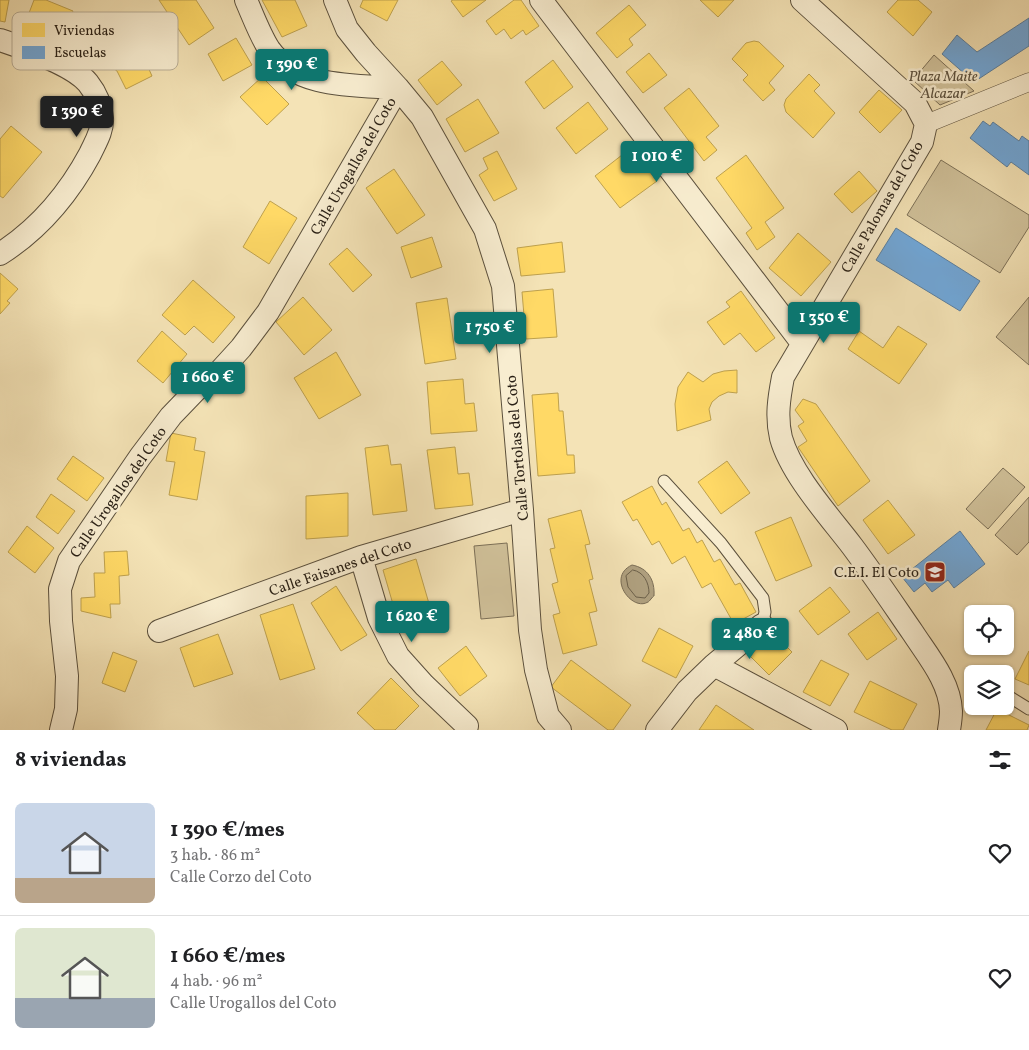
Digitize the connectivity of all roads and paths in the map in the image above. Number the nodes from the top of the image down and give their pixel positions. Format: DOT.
graph roads {
  1 [pos="246,0"];
  2 [pos="335,0"];
  3 [pos="541,0"];
  4 [pos="802,0"];
  5 [pos="0,40"];
  6 [pos="12,45"];
  7 [pos="72,70"];
  8 [pos="1029,82"];
  9 [pos="398,88"];
  10 [pos="926,124"];
  11 [pos="0,254"];
  12 [pos="802,343"];
  13 [pos="664,481"];
  14 [pos="522,510"];
  15 [pos="361,557"];
  16 [pos="762,625"];
  17 [pos="159,631"];
  18 [pos="714,665"];
  19 [pos="1014,700"];
  20 [pos="1029,709"];
  21 [pos="467,726"];
  22 [pos="61,730"];
  23 [pos="560,730"];
  24 [pos="657,730"];
  25 [pos="836,730"];
  26 [pos="949,730"];
  1 -- 9 [label="street"];
  2 -- 9 [label="street, Calle Tortolas del Coto"];
  3 -- 12 [label="street"];
  4 -- 10 [label="street, Calle Palomas del Coto"];
  5 -- 6 [label="street"];
  7 -- 11 [label="street"];
  8 -- 10 [label="street"];
  9 -- 14 [label="street, Calle Tortolas del Coto"];
  9 -- 22 [label="street, Calle Urogallos del Coto"];
  10 -- 12 [label="street, Calle Palomas del Coto"];
  12 -- 26 [label="street, Calle Palomas del Coto"];
  13 -- 16 [label="lane"];
  14 -- 15 [label="street, Calle Faisanes del Coto"];
  14 -- 23 [label="street, Calle Tortolas del Coto"];
  15 -- 17 [label="street, Calle Faisanes del Coto"];
  15 -- 21 [label="street"];
  16 -- 18 [label="street"];
  18 -- 24 [label="street"];
  18 -- 25 [label="street"];
  19 -- 20 [label="lane"];
}
